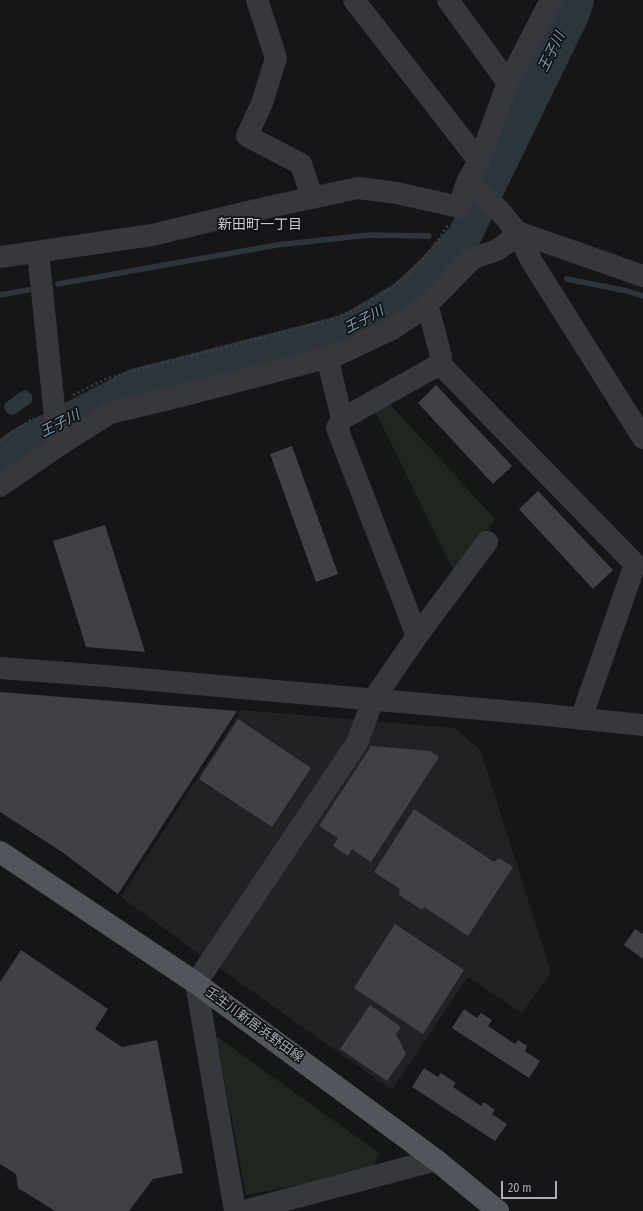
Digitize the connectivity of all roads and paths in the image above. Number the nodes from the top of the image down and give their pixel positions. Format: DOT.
graph roads {
  1 [pos="257,0"];
  2 [pos="354,0"];
  3 [pos="448,0"];
  4 [pos="546,0"];
  5 [pos="551,0"];
  6 [pos="508,83"];
  7 [pos="479,162"];
  8 [pos="467,182"];
  9 [pos="312,198"];
  10 [pos="458,206"];
  11 [pos="517,232"];
  12 [pos="38,252"];
  13 [pos="0,257"];
  14 [pos="643,276"];
  15 [pos="425,307"];
  16 [pos="326,357"];
  17 [pos="440,364"];
  18 [pos="54,408"];
  19 [pos="342,419"];
  20 [pos="643,438"];
  21 [pos="0,441"];
  22 [pos="58,445"];
  23 [pos="0,486"];
  24 [pos="487,542"];
  25 [pos="639,556"];
  26 [pos="417,636"];
  27 [pos="0,668"];
  28 [pos="373,700"];
  29 [pos="581,719"];
  30 [pos="643,725"];
  31 [pos="0,852"];
  32 [pos="196,983"];
  33 [pos="436,1160"];
  34 [pos="242,1208"];
  35 [pos="498,1211"];
  1 -- 9 [label="street"];
  2 -- 7 [label="street"];
  3 -- 6 [label="street"];
  4 -- 5 [label="street"];
  5 -- 6 [label="street"];
  6 -- 7 [label="street"];
  7 -- 8 [label="street"];
  8 -- 10 [label="street"];
  8 -- 11 [label="street"];
  9 -- 10 [label="street"];
  9 -- 12 [label="street"];
  10 -- 18 [label="path"];
  11 -- 14 [label="street"];
  11 -- 15 [label="street"];
  11 -- 20 [label="street"];
  12 -- 13 [label="street"];
  12 -- 18 [label="street"];
  15 -- 16 [label="street"];
  15 -- 17 [label="street"];
  16 -- 19 [label="street"];
  16 -- 22 [label="street"];
  17 -- 19 [label="street"];
  17 -- 25 [label="street"];
  18 -- 21 [label="path"];
  18 -- 22 [label="street"];
  19 -- 26 [label="street"];
  22 -- 23 [label="street"];
  24 -- 26 [label="street"];
  25 -- 29 [label="street"];
  26 -- 28 [label="street"];
  27 -- 28 [label="street"];
  28 -- 29 [label="street"];
  28 -- 32 [label="street"];
  29 -- 30 [label="street"];
  31 -- 32 [label="main road, 壬生川新居浜野田線"];
  32 -- 33 [label="main road, 壬生川新居浜野田線"];
  32 -- 34 [label="street"];
  33 -- 34 [label="street"];
  33 -- 35 [label="main road, 壬生川新居浜野田線"];
}
